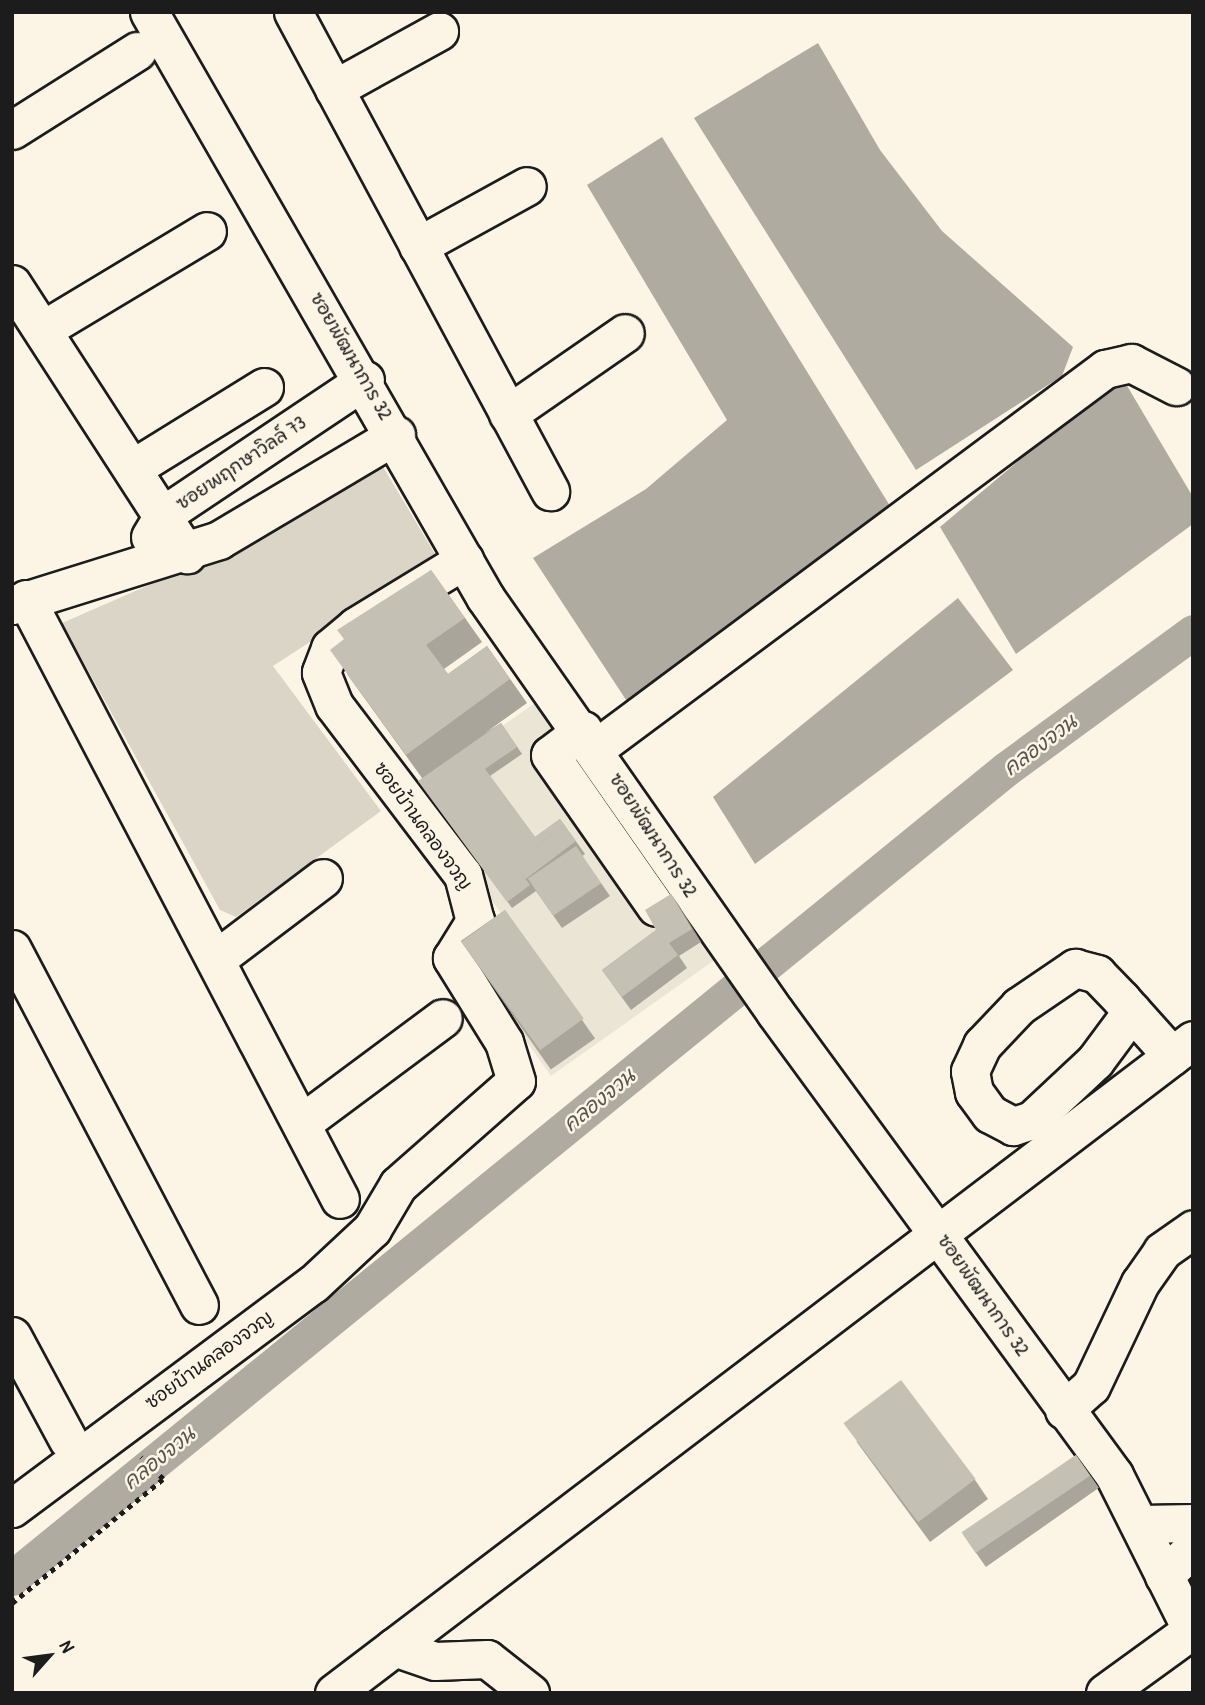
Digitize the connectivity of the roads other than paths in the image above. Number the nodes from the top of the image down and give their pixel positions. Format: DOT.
graph roads {
  1 [pos="149,12"];
  2 [pos="293,12"];
  3 [pos="439,31"];
  4 [pos="137,51"];
  5 [pos="334,89"];
  6 [pos="12,130"];
  7 [pos="527,186"];
  8 [pos="207,231"];
  9 [pos="418,246"];
  10 [pos="12,284"];
  11 [pos="44,329"];
  12 [pos="625,333"];
  13 [pos="365,380"];
  14 [pos="1176,386"];
  15 [pos="264,387"];
  16 [pos="508,414"];
  17 [pos="396,435"];
  18 [pos="133,468"];
  19 [pos="550,491"];
  20 [pos="163,516"];
  21 [pos="187,554"];
  22 [pos="464,560"];
  23 [pos="135,562"];
  24 [pos="19,602"];
  25 [pos="589,739"];
  26 [pos="323,878"];
  27 [pos="656,907"];
  28 [pos="12,949"];
  29 [pos="216,959"];
  30 [pos="1132,1011"];
  31 [pos="443,1018"];
  32 [pos="1182,1048"];
  33 [pos="303,1122"];
  34 [pos="340,1199"];
  35 [pos="1193,1228"];
  36 [pos="939,1231"];
  37 [pos="199,1305"];
  38 [pos="12,1336"];
  39 [pos="1064,1410"];
  40 [pos="68,1440"];
  41 [pos="12,1508"];
  42 [pos="1193,1523"];
  43 [pos="1142,1524"];
  44 [pos="1193,1549"];
  45 [pos="1164,1576"];
  46 [pos="1192,1631"];
  47 [pos="394,1647"];
  48 [pos="334,1693"];
  49 [pos="530,1693"];
  50 [pos="1105,1693"];
  1 -- 13 [label="street, ซอยพัฒนาการ 32"];
  2 -- 5 [label="street"];
  3 -- 5 [label="street"];
  4 -- 6 [label="street"];
  5 -- 9 [label="street"];
  7 -- 9 [label="street"];
  8 -- 11 [label="street"];
  9 -- 16 [label="street"];
  10 -- 11 [label="street"];
  11 -- 18 [label="street"];
  12 -- 16 [label="street"];
  13 -- 17 [label="street, ซอยพัฒนาการ 32"];
  13 -- 20 [label="street, ซอยพฤกษาวิลล์ 73"];
  14 -- 25 [label="street"];
  15 -- 18 [label="street"];
  16 -- 19 [label="street"];
  17 -- 21 [label="street"];
  17 -- 22 [label="street, ซอยพัฒนาการ 32"];
  18 -- 20 [label="street"];
  20 -- 21 [label="street"];
  20 -- 23 [label="street, ซอยพฤกษาวิลล์ 73"];
  21 -- 23 [label="street"];
  22 -- 25 [label="street, ซอยพัฒนาการ 32"];
  22 -- 41 [label="street, ซอยบ้านคลองจวญ"];
  23 -- 24 [label="street"];
  24 -- 29 [label="street"];
  25 -- 27 [label="street"];
  25 -- 36 [label="street, ซอยพัฒนาการ 32"];
  26 -- 29 [label="street"];
  28 -- 37 [label="street"];
  29 -- 33 [label="street"];
  30 -- 30 [label="street"];
  30 -- 32 [label="street"];
  31 -- 33 [label="street"];
  32 -- 36 [label="street"];
  33 -- 34 [label="street"];
  35 -- 39 [label="street"];
  36 -- 39 [label="street, ซอยพัฒนาการ 32"];
  36 -- 47 [label="street"];
  38 -- 40 [label="street"];
  39 -- 43 [label="street, ซอยพัฒนาการ 32"];
  42 -- 43 [label="street"];
  43 -- 45 [label="street, ซอยพัฒนาการ 32"];
  44 -- 45 [label="street"];
  45 -- 46 [label="street, ซอยพัฒนาการ 32"];
  46 -- 50 [label="street"];
  47 -- 48 [label="street"];
  47 -- 49 [label="street"];
}
